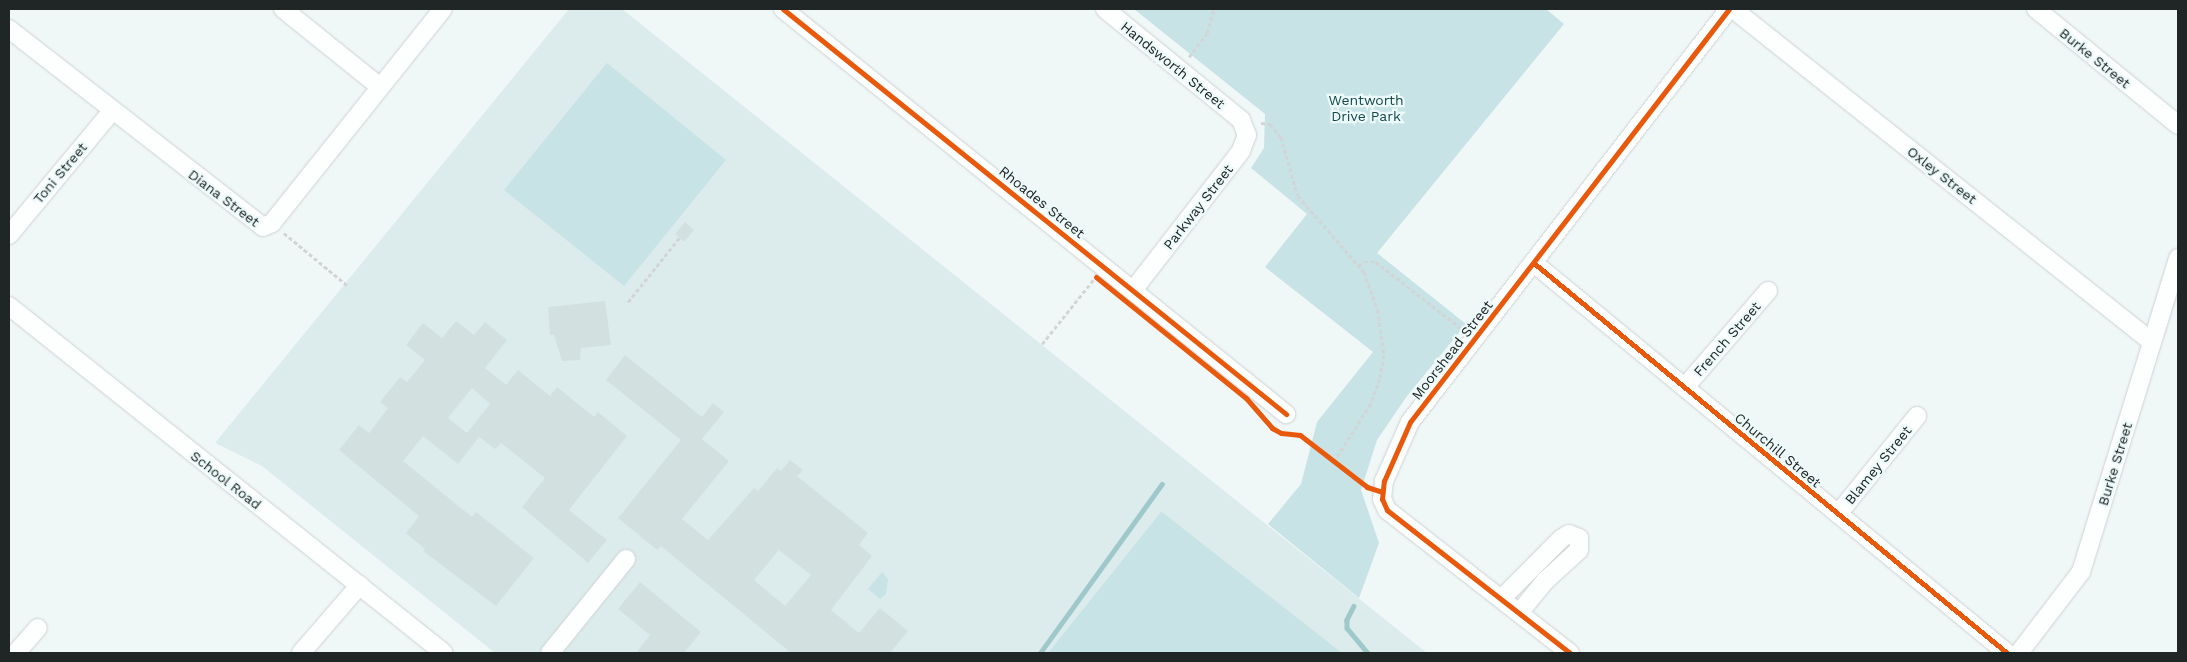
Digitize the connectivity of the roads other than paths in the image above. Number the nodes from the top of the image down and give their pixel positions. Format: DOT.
graph roads {
  1 [pos="282,9"];
  2 [pos="443,9"];
  3 [pos="782,9"];
  4 [pos="1105,9"];
  5 [pos="1731,9"];
  6 [pos="2036,9"];
  7 [pos="9,29"];
  8 [pos="380,88"];
  9 [pos="112,110"];
  10 [pos="1241,120"];
  11 [pos="2178,125"];
  12 [pos="9,235"];
  13 [pos="2178,258"];
  14 [pos="1535,264"];
  15 [pos="1134,290"];
  16 [pos="1768,292"];
  17 [pos="9,306"];
  18 [pos="2152,342"];
  19 [pos="1685,388"];
  20 [pos="1286,414"];
  21 [pos="1917,416"];
  22 [pos="1838,514"];
  23 [pos="626,559"];
  24 [pos="360,586"];
  25 [pos="1502,599"];
  26 [pos="1519,613"];
  27 [pos="38,628"];
  28 [pos="16,653"];
  29 [pos="301,653"];
  30 [pos="444,653"];
  31 [pos="550,653"];
  32 [pos="1570,653"];
  33 [pos="2007,653"];
  34 [pos="2020,653"];
  1 -- 8 [label="street"];
  2 -- 8 [label="street, Diana Street"];
  3 -- 15 [label="street, Rhoades Street"];
  4 -- 10 [label="street, Handsworth Street"];
  5 -- 14 [label="street, Moorshead Street"];
  5 -- 18 [label="street, Oxley Street"];
  6 -- 11 [label="street, Burke Street"];
  7 -- 9 [label="street, Diana Street"];
  8 -- 9 [label="street, Diana Street"];
  9 -- 12 [label="street, Toni Street"];
  10 -- 15 [label="street, Parkway Street"];
  13 -- 18 [label="street, Burke Street"];
  14 -- 19 [label="street, Churchill Street"];
  14 -- 25 [label="street, Moorshead Street"];
  15 -- 20 [label="street, Rhoades Street"];
  16 -- 19 [label="street, French Street"];
  17 -- 24 [label="street, School Road"];
  18 -- 34 [label="street, Burke Street"];
  19 -- 22 [label="street, Churchill Street"];
  21 -- 22 [label="street, Blamey Street"];
  22 -- 33 [label="street, Churchill Street"];
  23 -- 31 [label="street"];
  24 -- 29 [label="street"];
  24 -- 30 [label="street, School Road"];
  25 -- 26 [label="street, Moorshead Street"];
  25 -- 26 [label="street"];
  26 -- 32 [label="street, Moorshead Street"];
  27 -- 28 [label="street"];
}
